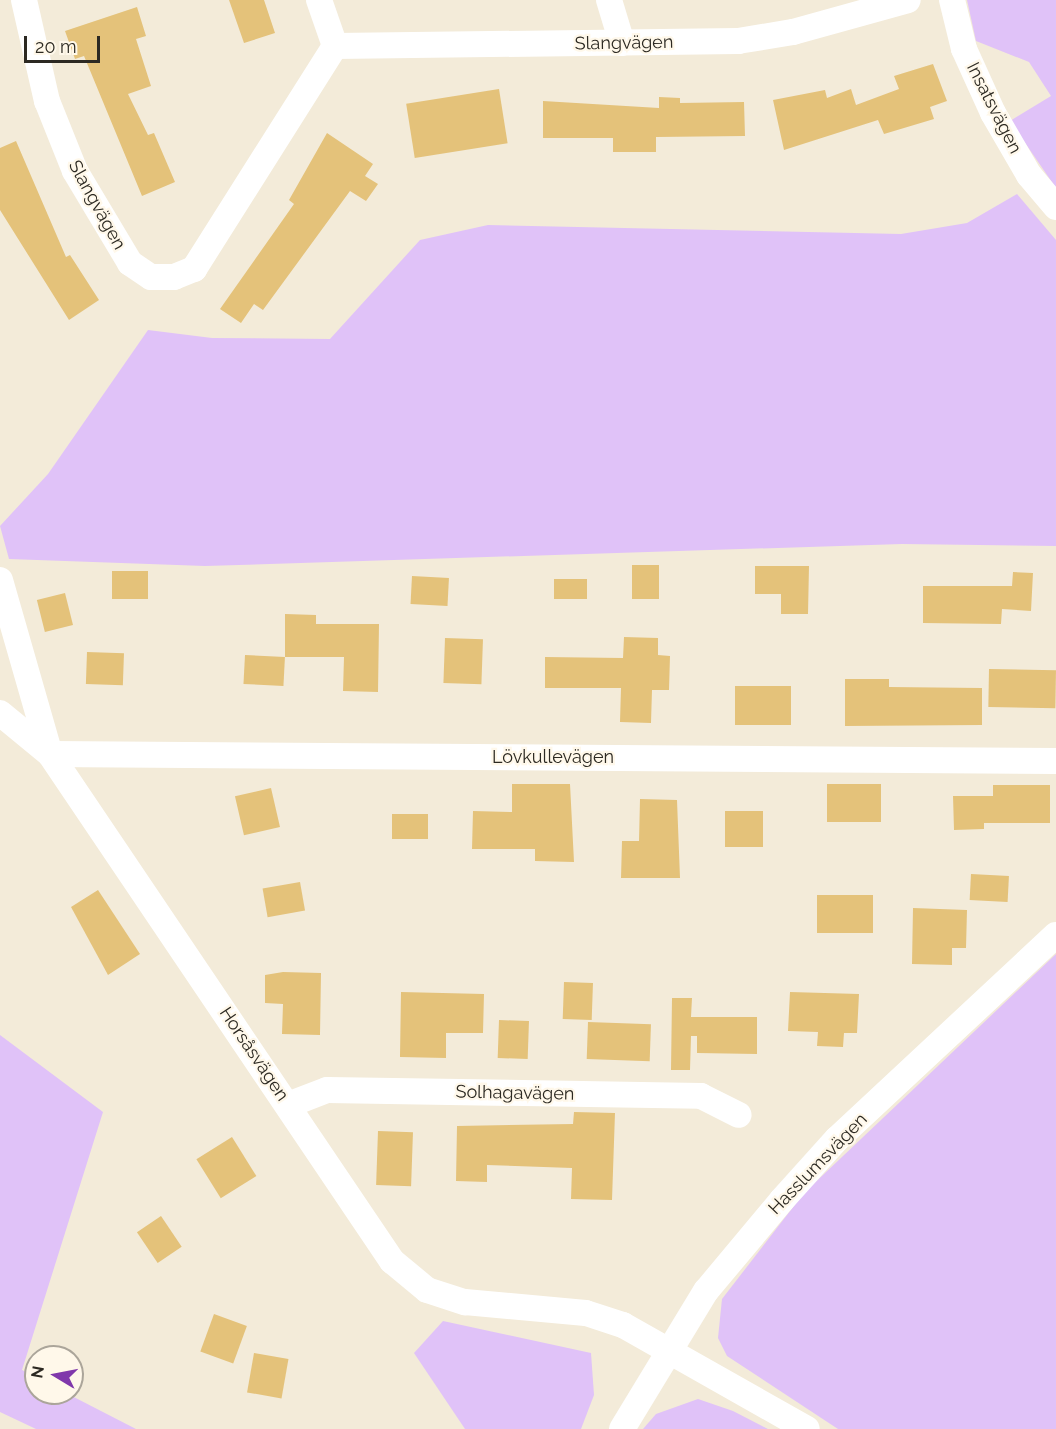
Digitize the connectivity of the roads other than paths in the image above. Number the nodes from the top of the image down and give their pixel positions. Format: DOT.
graph roads {
  1 [pos="24,0"];
  2 [pos="319,0"];
  3 [pos="609,0"];
  4 [pos="908,0"];
  5 [pos="952,0"];
  6 [pos="622,43"];
  7 [pos="335,46"];
  8 [pos="1056,207"];
  9 [pos="0,580"];
  10 [pos="0,713"];
  11 [pos="50,754"];
  12 [pos="1056,761"];
  13 [pos="1056,934"];
  14 [pos="288,1105"];
  15 [pos="739,1115"];
  16 [pos="666,1348"];
  17 [pos="622,1429"];
  18 [pos="807,1429"];
  1 -- 7 [label="street, Slangvägen"];
  2 -- 7 [label="street"];
  3 -- 6 [label="street"];
  4 -- 6 [label="street, Slangvägen"];
  5 -- 8 [label="street, Insatsvägen"];
  6 -- 7 [label="street, Slangvägen"];
  9 -- 11 [label="street, Horsåsvägen"];
  10 -- 11 [label="street"];
  11 -- 12 [label="street, Lövkullevägen"];
  11 -- 14 [label="street, Horsåsvägen"];
  13 -- 16 [label="street, Hasslumsvägen"];
  14 -- 15 [label="street, Solhagavägen"];
  14 -- 16 [label="street, Horsåsvägen"];
  16 -- 17 [label="street, Hasslumsvägen"];
  16 -- 18 [label="street, Horsåsvägen"];
}
